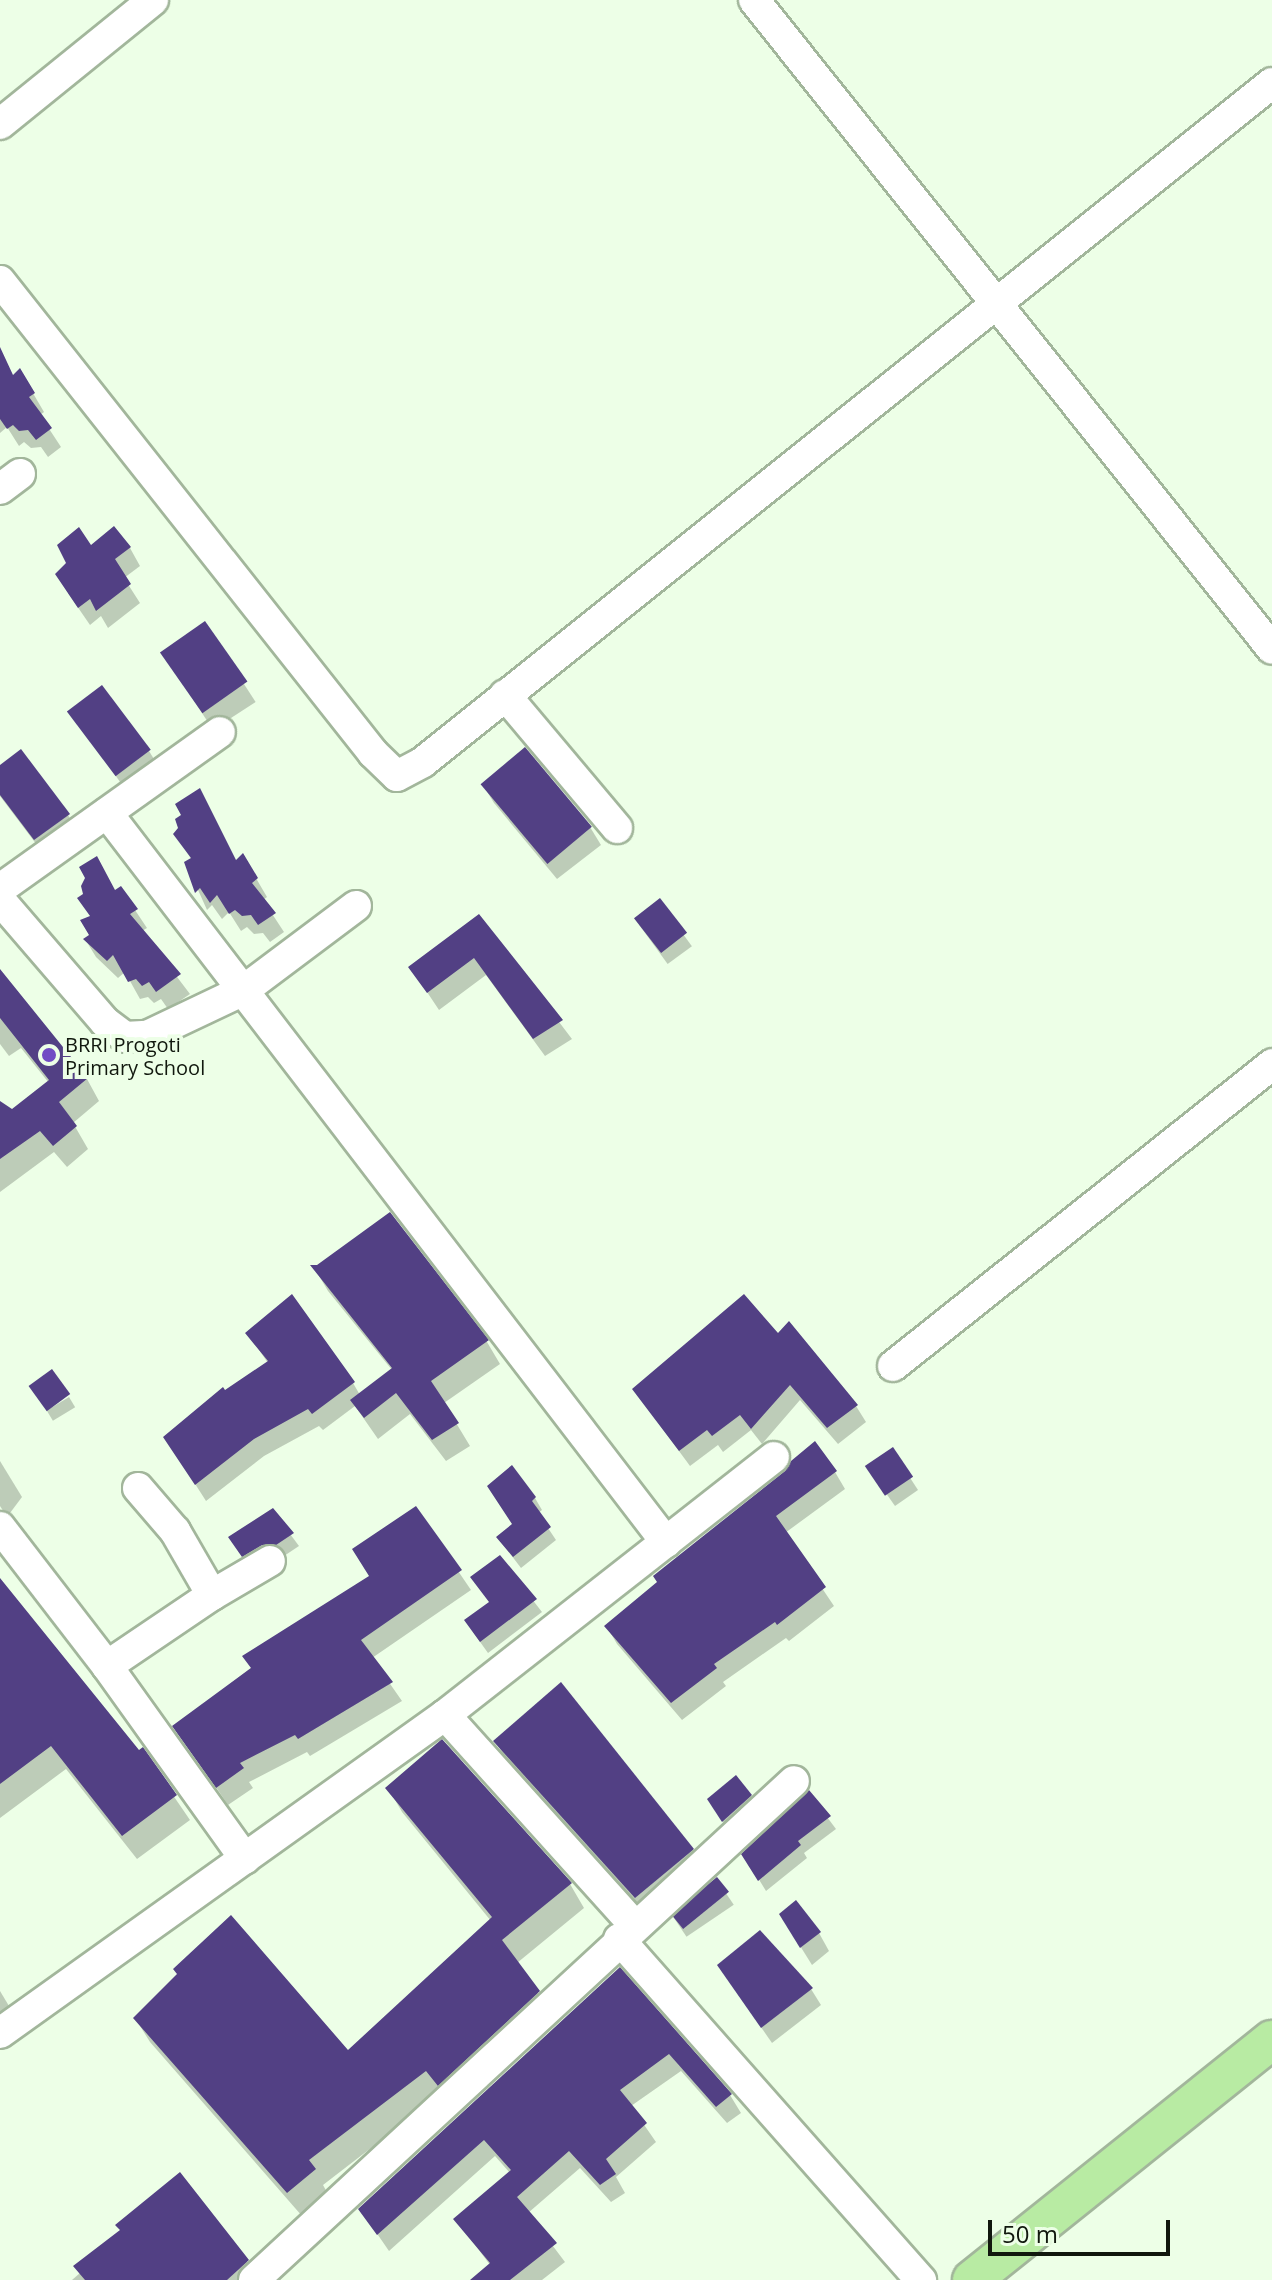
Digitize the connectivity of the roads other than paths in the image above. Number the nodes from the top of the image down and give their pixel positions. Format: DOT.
graph roads {
  1 [pos="153,0"];
  2 [pos="754,0"];
  3 [pos="1272,83"];
  4 [pos="0,124"];
  5 [pos="0,281"];
  6 [pos="998,303"];
  7 [pos="1272,649"];
  8 [pos="505,695"];
  9 [pos="220,732"];
  10 [pos="107,813"];
  11 [pos="617,828"];
  12 [pos="0,889"];
  13 [pos="0,900"];
  14 [pos="356,906"];
  15 [pos="244,990"];
  16 [pos="1272,1064"];
  17 [pos="893,1366"];
  18 [pos="774,1457"];
  19 [pos="138,1488"];
  20 [pos="0,1527"];
  21 [pos="666,1542"];
  22 [pos="270,1561"];
  23 [pos="212,1595"];
  24 [pos="107,1666"];
  25 [pos="445,1715"];
  26 [pos="794,1781"];
  27 [pos="245,1859"];
  28 [pos="627,1932"];
  29 [pos="0,2033"];
  30 [pos="1272,2040"];
  31 [pos="978,2278"];
  32 [pos="254,2280"];
  33 [pos="921,2280"];
  1 -- 4 [label="street"];
  2 -- 6 [label="street"];
  3 -- 6 [label="street"];
  5 -- 8 [label="street"];
  6 -- 7 [label="street"];
  6 -- 8 [label="street"];
  8 -- 11 [label="street"];
  9 -- 10 [label="street"];
  10 -- 12 [label="street"];
  10 -- 15 [label="street"];
  13 -- 15 [label="street"];
  14 -- 15 [label="street"];
  15 -- 21 [label="street"];
  16 -- 17 [label="street"];
  18 -- 21 [label="street"];
  19 -- 23 [label="street"];
  20 -- 24 [label="street"];
  21 -- 25 [label="street"];
  22 -- 23 [label="street"];
  23 -- 24 [label="street"];
  24 -- 27 [label="street"];
  25 -- 27 [label="street"];
  25 -- 28 [label="street"];
  26 -- 28 [label="street"];
  27 -- 29 [label="street"];
  28 -- 32 [label="street"];
  28 -- 33 [label="street"];
  30 -- 31 [label="main road"];
}
